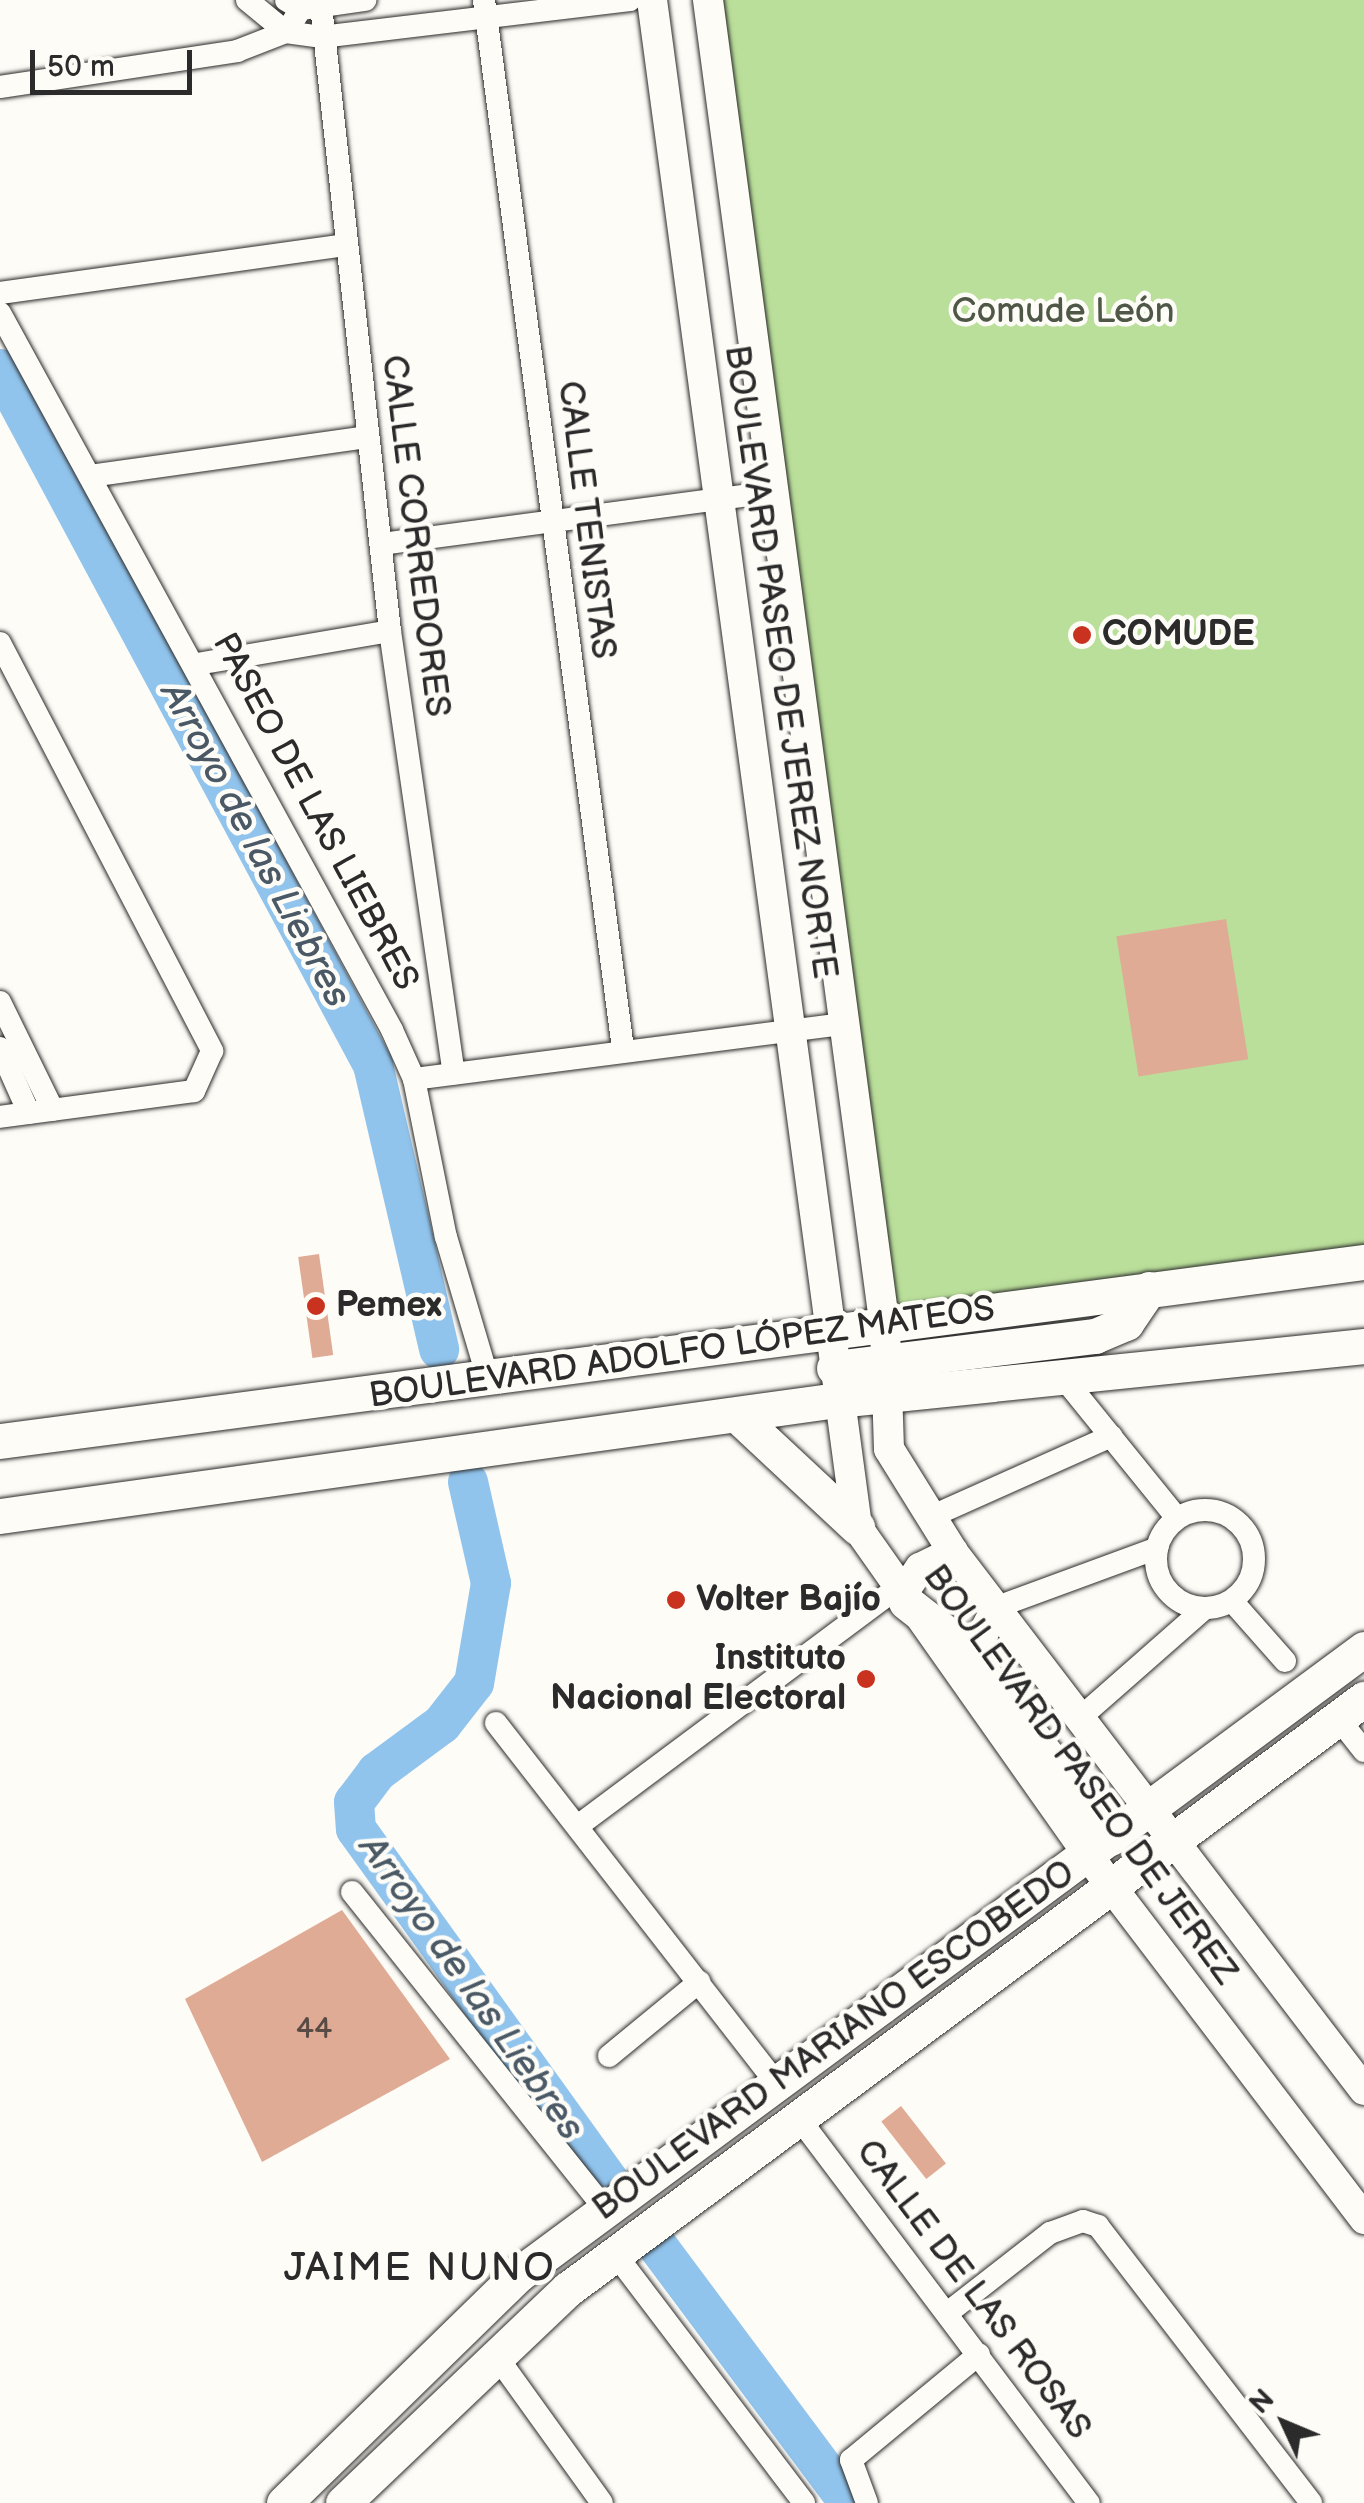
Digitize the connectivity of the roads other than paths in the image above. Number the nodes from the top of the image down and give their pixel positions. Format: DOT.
graph roads {
  1 [pos="248,0"];
  2 [pos="366,0"];
  3 [pos="630,0"];
  4 [pos="652,0"];
  5 [pos="708,0"];
  6 [pos="302,5"];
  7 [pos="485,10"];
  8 [pos="286,32"];
  9 [pos="321,38"];
  10 [pos="0,87"];
  11 [pos="345,245"];
  12 [pos="0,293"];
  13 [pos="0,314"];
  14 [pos="366,436"];
  15 [pos="90,476"];
  16 [pos="770,492"];
  17 [pos="717,496"];
  18 [pos="550,518"];
  19 [pos="382,544"];
  20 [pos="390,631"];
  21 [pos="0,643"];
  22 [pos="198,664"];
  23 [pos="0,1002"];
  24 [pos="842,1024"];
  25 [pos="791,1030"];
  26 [pos="0,1048"];
  27 [pos="623,1048"];
  28 [pos="454,1073"];
  29 [pos="414,1080"];
  30 [pos="54,1110"];
  31 [pos="29,1113"];
  32 [pos="0,1118"];
  33 [pos="1364,1262"];
  34 [pos="1364,1346"];
  35 [pos="886,1362"];
  36 [pos="833,1367"];
  37 [pos="487,1375"];
  38 [pos="1066,1381"];
  39 [pos="738,1416"];
  40 [pos="1111,1436"];
  41 [pos="0,1441"];
  42 [pos="0,1516"];
  43 [pos="928,1518"];
  44 [pos="1177,1518"];
  45 [pos="857,1527"];
  46 [pos="1156,1548"];
  47 [pos="953,1552"];
  48 [pos="901,1596"];
  49 [pos="1232,1601"];
  50 [pos="997,1608"];
  51 [pos="1204,1609"];
  52 [pos="961,1646"];
  53 [pos="1364,1649"];
  54 [pos="1285,1661"];
  55 [pos="1351,1708"];
  56 [pos="1081,1717"];
  57 [pos="496,1723"];
  58 [pos="1364,1751"];
  59 [pos="1151,1808"];
  60 [pos="579,1824"];
  61 [pos="1174,1842"];
  62 [pos="1099,1846"];
  63 [pos="1110,1885"];
  64 [pos="352,1892"];
  65 [pos="699,1982"];
  66 [pos="609,2056"];
  67 [pos="779,2088"];
  68 [pos="1364,2090"];
  69 [pos="800,2121"];
  70 [pos="605,2208"];
  71 [pos="1364,2219"];
  72 [pos="616,2256"];
  73 [pos="950,2311"];
  74 [pos="495,2354"];
  75 [pos="979,2354"];
  76 [pos="284,2503"];
  77 [pos="344,2503"];
  78 [pos="602,2503"];
  79 [pos="804,2503"];
  80 [pos="867,2503"];
  81 [pos="1088,2503"];
  82 [pos="1310,2503"];
  1 -- 8 [label="street"];
  2 -- 6 [label="street"];
  3 -- 7 [label="street"];
  4 -- 17 [label="main road, BOULEVARD PASEO DE JEREZ NORTE"];
  5 -- 16 [label="main road, BOULEVARD PASEO DE JEREZ NORTE"];
  6 -- 8 [label="street"];
  6 -- 9 [label="street, CALLE CORREDORES"];
  7 -- 9 [label="street"];
  7 -- 18 [label="street, CALLE TENISTAS"];
  8 -- 9 [label="street"];
  8 -- 10 [label="street"];
  9 -- 11 [label="street, CALLE CORREDORES"];
  11 -- 12 [label="street"];
  11 -- 14 [label="street, CALLE CORREDORES"];
  13 -- 15 [label="street, PASEO DE LAS LIEBRES"];
  14 -- 15 [label="street"];
  14 -- 19 [label="street, CALLE CORREDORES"];
  15 -- 22 [label="street, PASEO DE LAS LIEBRES"];
  16 -- 17 [label="street"];
  16 -- 24 [label="main road, BOULEVARD PASEO DE JEREZ NORTE"];
  17 -- 18 [label="street"];
  17 -- 25 [label="main road, BOULEVARD PASEO DE JEREZ NORTE"];
  18 -- 19 [label="street"];
  18 -- 27 [label="street, CALLE TENISTAS"];
  19 -- 20 [label="street, CALLE CORREDORES"];
  20 -- 22 [label="street"];
  20 -- 28 [label="street, CALLE CORREDORES"];
  21 -- 30 [label="street"];
  22 -- 29 [label="street, PASEO DE LAS LIEBRES"];
  23 -- 30 [label="street"];
  24 -- 25 [label="street"];
  24 -- 35 [label="main road, BOULEVARD PASEO DE JEREZ NORTE"];
  25 -- 27 [label="street"];
  25 -- 36 [label="main road, BOULEVARD PASEO DE JEREZ NORTE"];
  26 -- 31 [label="street"];
  27 -- 28 [label="street"];
  28 -- 29 [label="street"];
  29 -- 37 [label="street, PASEO DE LAS LIEBRES"];
  30 -- 31 [label="street"];
  31 -- 32 [label="street"];
  33 -- 35 [label="main road"];
  34 -- 38 [label="main road, BOULEVARD ADOLFO LÓPEZ MATEOS"];
  35 -- 36 [label="main road, BOULEVARD ADOLFO LÓPEZ MATEOS"];
  35 -- 36 [label="main road, BOULEVARD ADOLFO LÓPEZ MATEOS"];
  35 -- 38 [label="main road, BOULEVARD ADOLFO LÓPEZ MATEOS"];
  35 -- 43 [label="main road, BOULEVARD PASEO DE JEREZ"];
  36 -- 37 [label="main road, BOULEVARD ADOLFO LÓPEZ MATEOS"];
  36 -- 39 [label="main road, BOULEVARD ADOLFO LÓPEZ MATEOS"];
  36 -- 45 [label="main road, BOULEVARD PASEO DE JEREZ"];
  37 -- 41 [label="main road, BOULEVARD ADOLFO LÓPEZ MATEOS"];
  38 -- 40 [label="street"];
  39 -- 42 [label="main road, BOULEVARD ADOLFO LÓPEZ MATEOS"];
  39 -- 45 [label="main road"];
  40 -- 43 [label="street"];
  40 -- 44 [label="street"];
  43 -- 47 [label="main road, BOULEVARD PASEO DE JEREZ"];
  44 -- 46 [label="street"];
  44 -- 49 [label="street"];
  45 -- 48 [label="main road, BOULEVARD PASEO DE JEREZ"];
  46 -- 50 [label="street"];
  46 -- 51 [label="street"];
  47 -- 48 [label="main road"];
  47 -- 50 [label="main road, BOULEVARD PASEO DE JEREZ"];
  48 -- 52 [label="main road"];
  48 -- 60 [label="street"];
  48 -- 62 [label="main road, BOULEVARD PASEO DE JEREZ"];
  49 -- 51 [label="street"];
  49 -- 54 [label="street"];
  50 -- 52 [label="main road"];
  50 -- 56 [label="main road, BOULEVARD PASEO DE JEREZ"];
  51 -- 56 [label="street"];
  52 -- 62 [label="main road"];
  53 -- 59 [label="main road, BOULEVARD MARIANO ESCOBEDO"];
  55 -- 58 [label="street"];
  55 -- 61 [label="main road, BOULEVARD MARIANO ESCOBEDO"];
  56 -- 59 [label="main road, BOULEVARD PASEO DE JEREZ"];
  57 -- 60 [label="street"];
  59 -- 61 [label="main road, BOULEVARD PASEO DE JEREZ"];
  59 -- 62 [label="main road, BOULEVARD MARIANO ESCOBEDO"];
  60 -- 65 [label="street"];
  61 -- 63 [label="main road, BOULEVARD MARIANO ESCOBEDO"];
  61 -- 68 [label="main road, BOULEVARD PASEO DE JEREZ"];
  62 -- 63 [label="main road, BOULEVARD PASEO DE JEREZ"];
  62 -- 67 [label="main road, BOULEVARD MARIANO ESCOBEDO"];
  63 -- 69 [label="main road, BOULEVARD MARIANO ESCOBEDO"];
  63 -- 71 [label="main road, BOULEVARD PASEO DE JEREZ"];
  64 -- 70 [label="street"];
  65 -- 66 [label="street"];
  65 -- 67 [label="street"];
  67 -- 70 [label="main road, BOULEVARD MARIANO ESCOBEDO"];
  69 -- 72 [label="main road, BOULEVARD MARIANO ESCOBEDO"];
  69 -- 73 [label="street, CALLE DE LAS ROSAS"];
  70 -- 76 [label="main road, BOULEVARD MARIANO ESCOBEDO"];
  72 -- 74 [label="main road, BOULEVARD MARIANO ESCOBEDO"];
  72 -- 79 [label="street"];
  73 -- 75 [label="street, CALLE DE LAS ROSAS"];
  73 -- 82 [label="street"];
  74 -- 77 [label="main road, BOULEVARD MARIANO ESCOBEDO"];
  74 -- 78 [label="street"];
  75 -- 80 [label="street"];
  75 -- 81 [label="street, CALLE DE LAS ROSAS"];
}
